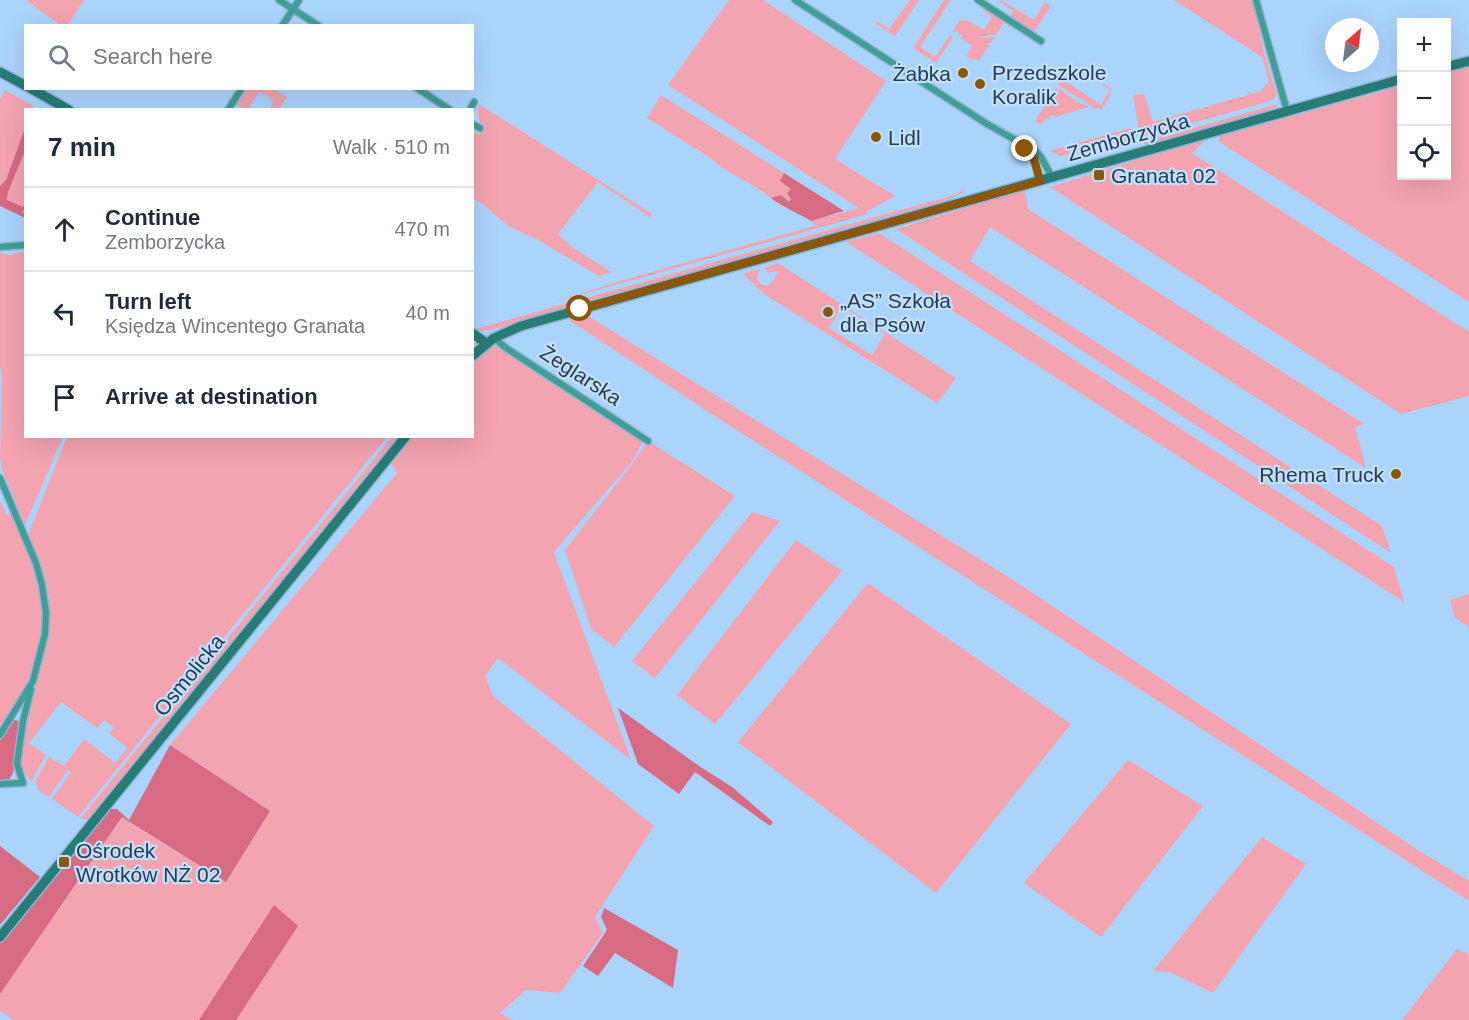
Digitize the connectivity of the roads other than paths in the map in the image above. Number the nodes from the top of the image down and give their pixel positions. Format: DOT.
graph roads {
  1 [pos="279,0"];
  2 [pos="299,0"];
  3 [pos="978,0"];
  4 [pos="1256,0"];
  5 [pos="797,2"];
  6 [pos="292,9"];
  7 [pos="283,24"];
  8 [pos="316,24"];
  9 [pos="1041,41"];
  10 [pos="1469,61"];
  11 [pos="1451,66"];
  12 [pos="0,72"];
  13 [pos="1397,80"];
  14 [pos="24,85"];
  15 [pos="34,90"];
  16 [pos="241,90"];
  17 [pos="420,90"];
  18 [pos="474,102"];
  19 [pos="65,108"];
  20 [pos="229,108"];
  21 [pos="447,108"];
  22 [pos="471,108"];
  23 [pos="1287,111"];
  24 [pos="474,125"];
  25 [pos="480,128"];
  26 [pos="1019,143"];
  27 [pos="1052,177"];
  28 [pos="1040,181"];
  29 [pos="24,245"];
  30 [pos="0,247"];
  31 [pos="474,334"];
  32 [pos="490,340"];
  33 [pos="474,354"];
  34 [pos="404,438"];
  35 [pos="648,441"];
  36 [pos="0,478"];
  37 [pos="33,681"];
  38 [pos="0,735"];
  39 [pos="0,784"];
  40 [pos="0,937"];
  1 -- 6 [label="street"];
  2 -- 6 [label="street"];
  3 -- 9 [label="street"];
  4 -- 23 [label="street"];
  5 -- 26 [label="street"];
  6 -- 7 [label="street"];
  6 -- 8 [label="street"];
  10 -- 11 [label="street"];
  12 -- 14 [label="street"];
  13 -- 23 [label="street, Zemborzycka"];
  15 -- 19 [label="street"];
  16 -- 20 [label="street"];
  17 -- 21 [label="street"];
  18 -- 22 [label="street"];
  23 -- 27 [label="street, Zemborzycka"];
  24 -- 25 [label="street"];
  26 -- 27 [label="street"];
  26 -- 28 [label="street"];
  27 -- 28 [label="street, Zemborzycka"];
  28 -- 32 [label="street, Zemborzycka"];
  29 -- 30 [label="street"];
  31 -- 32 [label="street, Żeglarska"];
  32 -- 33 [label="street"];
  32 -- 35 [label="street, Żeglarska"];
  34 -- 40 [label="street, Osmolicka"];
  36 -- 37 [label="street"];
  37 -- 38 [label="street"];
  37 -- 39 [label="street"];
}
